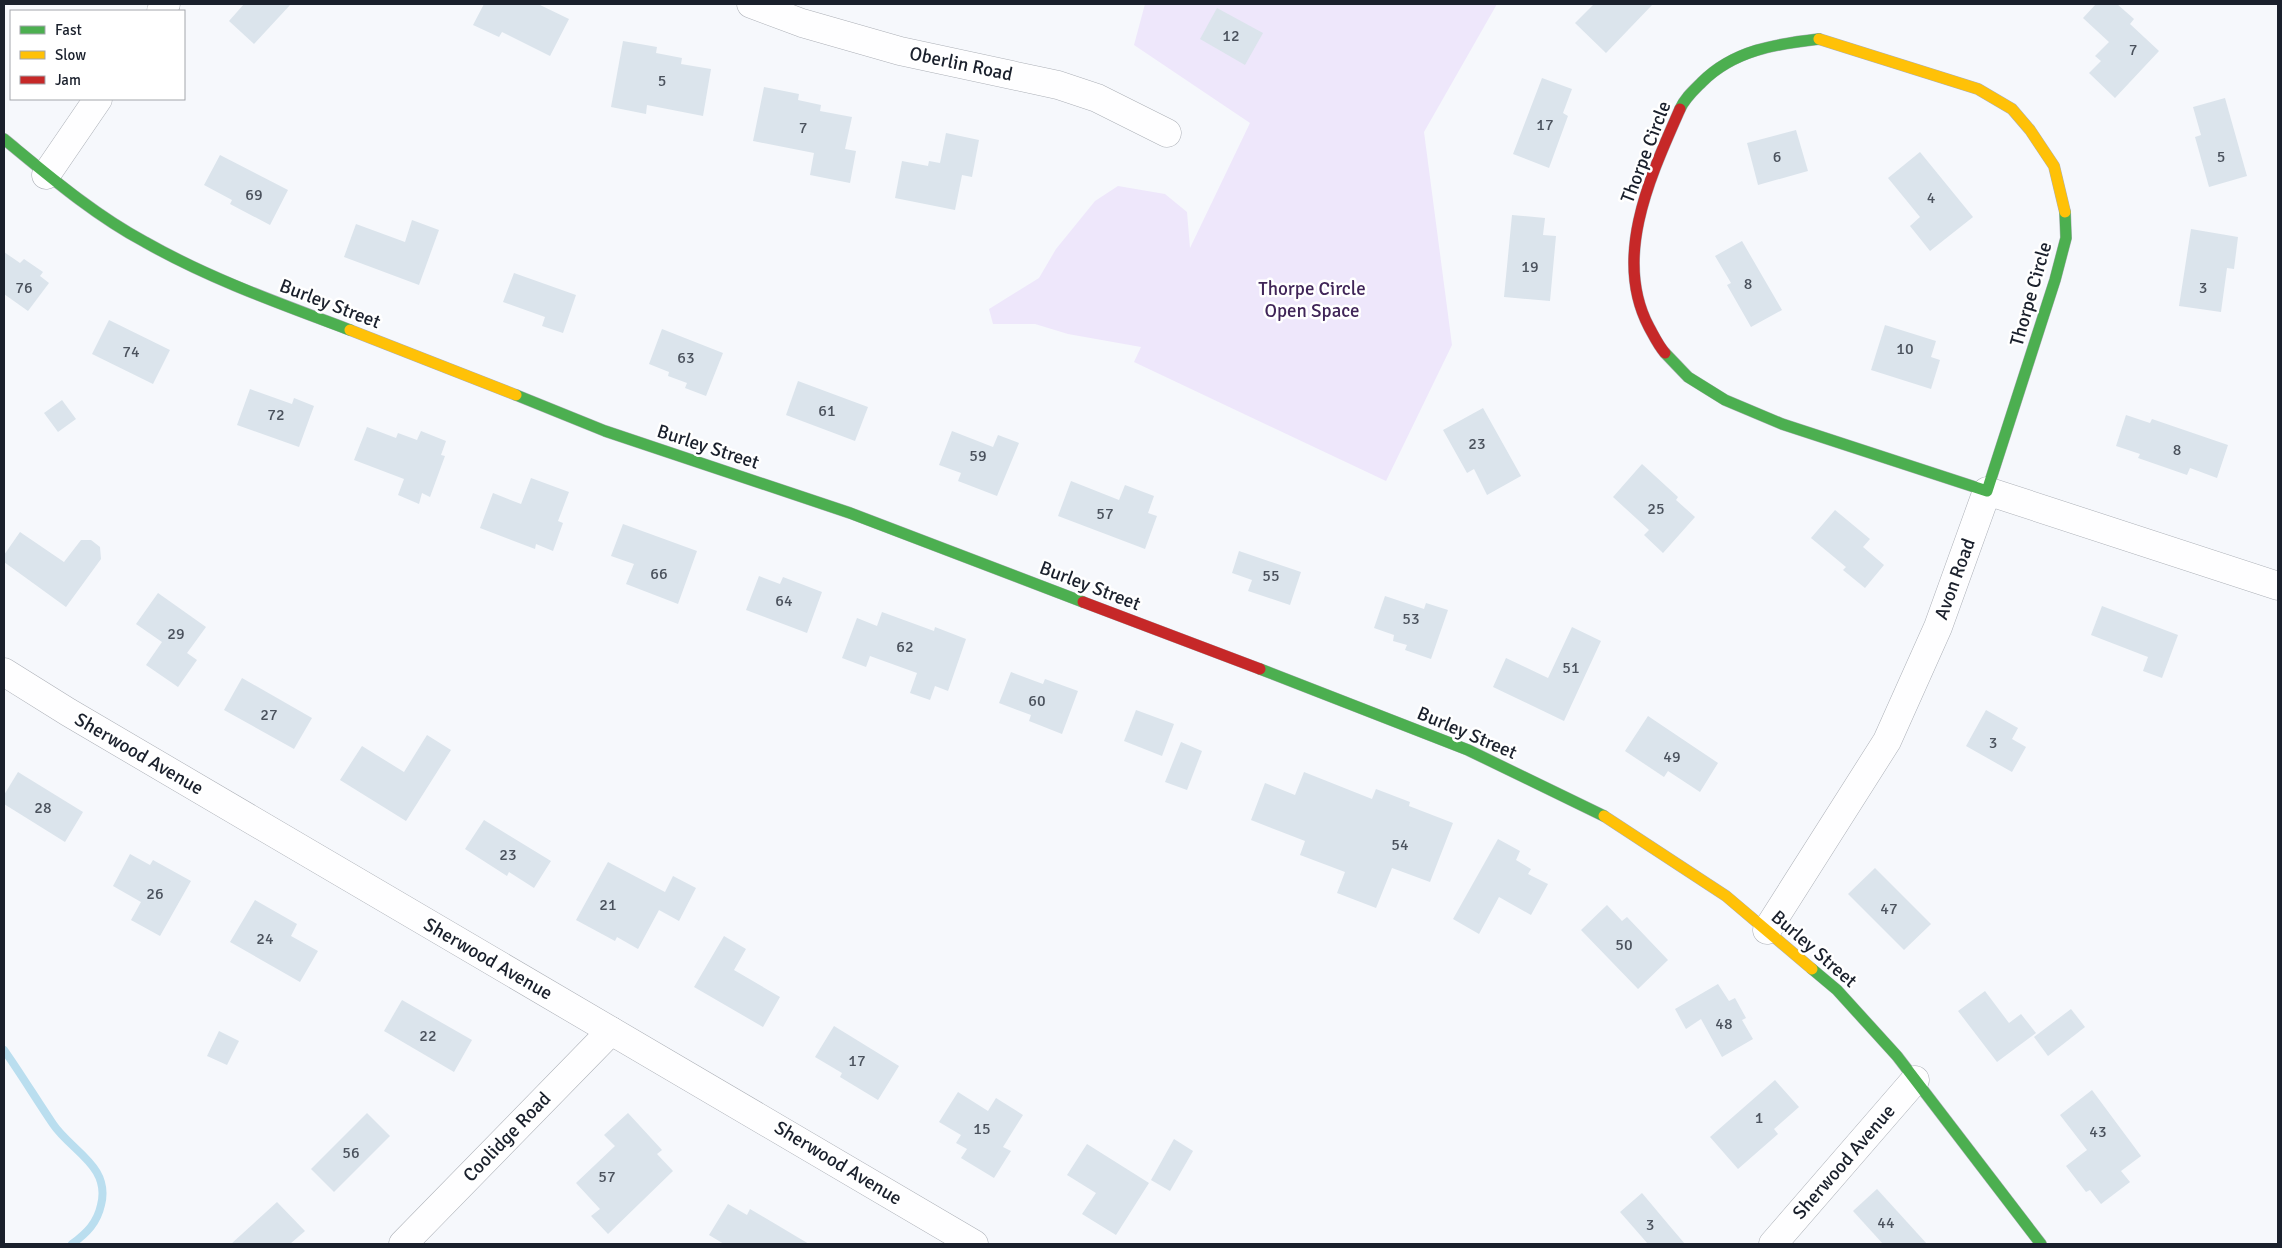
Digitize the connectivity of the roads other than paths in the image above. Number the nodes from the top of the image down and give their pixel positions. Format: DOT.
graph roads {
  1 [pos="751,4"];
  2 [pos="97,100"];
  3 [pos="1168,133"];
  4 [pos="4,139"];
  5 [pos="46,175"];
  6 [pos="1987,491"];
  7 [pos="2278,586"];
  8 [pos="4,672"];
  9 [pos="1766,930"];
  10 [pos="611,1030"];
  11 [pos="1915,1080"];
  12 [pos="403,1244"];
  13 [pos="974,1244"];
  14 [pos="1773,1244"];
  15 [pos="2041,1244"];
  1 -- 3 [label="street, Oberlin Road"];
  2 -- 5 [label="street"];
  4 -- 5 [label="main road, Burley Street"];
  5 -- 9 [label="main road, Burley Street"];
  6 -- 6 [label="main road, Thorpe Circle"];
  6 -- 7 [label="street"];
  6 -- 9 [label="street, Avon Road"];
  8 -- 10 [label="street, Sherwood Avenue"];
  9 -- 11 [label="main road, Burley Street"];
  10 -- 12 [label="street, Coolidge Road"];
  10 -- 13 [label="street, Sherwood Avenue"];
  11 -- 14 [label="street, Sherwood Avenue"];
  11 -- 15 [label="main road, Burley Street"];
}
